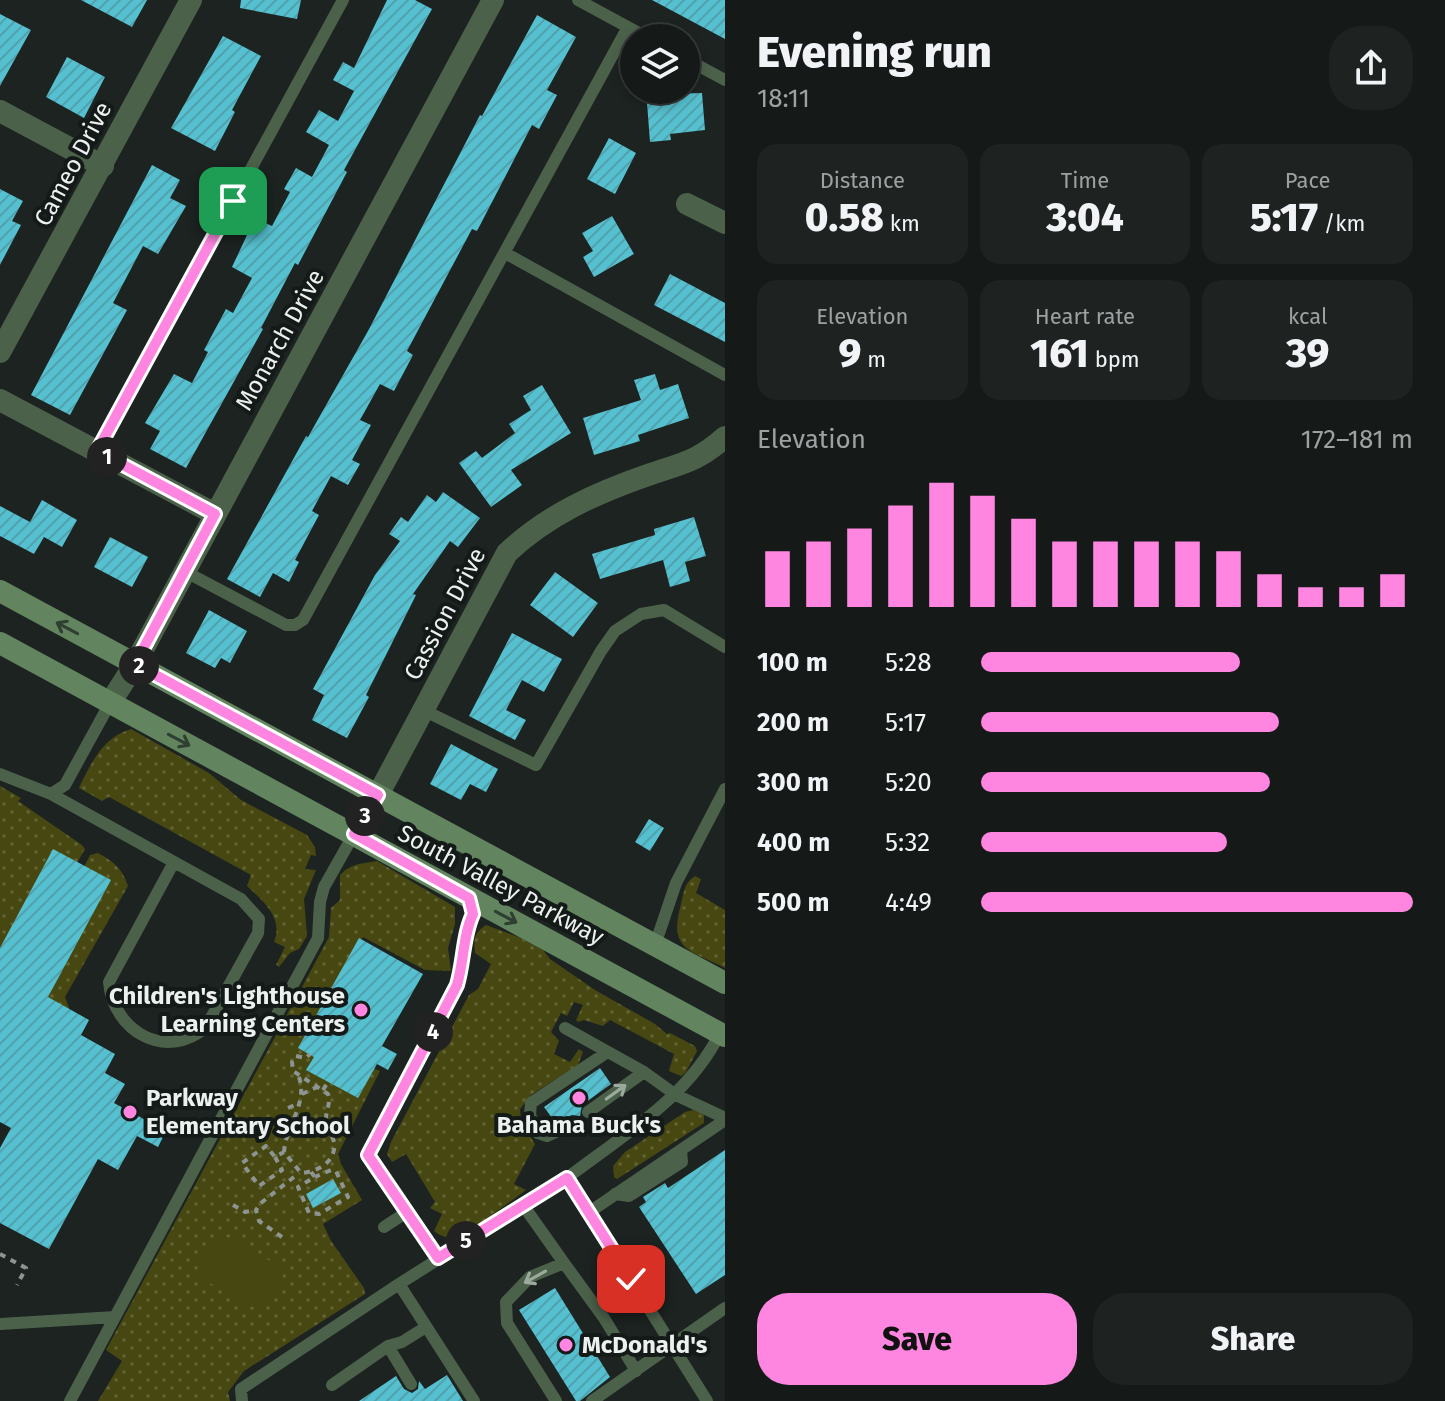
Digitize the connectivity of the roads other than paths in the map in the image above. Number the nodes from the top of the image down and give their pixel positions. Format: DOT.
graph roads {
  1 [pos="191,0"];
  2 [pos="343,0"];
  3 [pos="493,0"];
  4 [pos="578,0"];
  5 [pos="622,24"];
  6 [pos="620,42"];
  7 [pos="700,67"];
  8 [pos="725,80"];
  9 [pos="0,111"];
  10 [pos="103,166"];
  11 [pos="687,204"];
  12 [pos="725,223"];
  13 [pos="505,253"];
  14 [pos="0,352"];
  15 [pos="725,375"];
  16 [pos="0,400"];
  17 [pos="725,437"];
  18 [pos="97,451"];
  19 [pos="215,514"];
  20 [pos="184,571"];
  21 [pos="0,591"];
  22 [pos="0,643"];
  23 [pos="725,647"];
  24 [pos="135,664"];
  25 [pos="110,703"];
  26 [pos="423,710"];
  27 [pos="0,774"];
  28 [pos="725,789"];
  29 [pos="51,794"];
  30 [pos="378,795"];
  31 [pos="354,834"];
  32 [pos="174,862"];
  33 [pos="469,898"];
  34 [pos="655,945"];
  35 [pos="725,983"];
  36 [pos="565,1028"];
  37 [pos="723,1031"];
  38 [pos="606,1053"];
  39 [pos="644,1072"];
  40 [pos="676,1095"];
  41 [pos="588,1112"];
  42 [pos="725,1119"];
  43 [pos="575,1123"];
  44 [pos="567,1178"];
  45 [pos="523,1205"];
  46 [pos="407,1212"];
  47 [pos="588,1213"];
  48 [pos="384,1227"];
  49 [pos="438,1258"];
  50 [pos="564,1263"];
  51 [pos="399,1284"];
  52 [pos="725,1308"];
  53 [pos="115,1317"];
  54 [pos="0,1324"];
  55 [pos="426,1327"];
  56 [pos="674,1345"];
  57 [pos="388,1346"];
  58 [pos="636,1371"];
  59 [pos="411,1384"];
  60 [pos="332,1385"];
  61 [pos="70,1401"];
  62 [pos="242,1401"];
  63 [pos="474,1401"];
  64 [pos="556,1401"];
  65 [pos="592,1401"];
  66 [pos="707,1401"];
  1 -- 10 [label="street, Cameo Drive"];
  2 -- 18 [label="lane"];
  3 -- 19 [label="street, Monarch Drive"];
  4 -- 5 [label="lane"];
  6 -- 13 [label="lane"];
  7 -- 8 [label="lane"];
  9 -- 10 [label="street"];
  10 -- 14 [label="street, Cameo Drive"];
  11 -- 12 [label="street"];
  13 -- 15 [label="lane"];
  13 -- 20 [label="lane"];
  16 -- 18 [label="street"];
  17 -- 26 [label="street, Cassion Drive"];
  18 -- 19 [label="street"];
  19 -- 20 [label="street, Monarch Drive"];
  20 -- 24 [label="street, Monarch Drive"];
  24 -- 21 [label="main road, South Valley Parkway, one-way"];
  22 -- 25 [label="main road, South Valley Parkway"];
  23 -- 26 [label="lane"];
  24 -- 25 [label="street, Monarch Drive"];
  24 -- 30 [label="main road, South Valley Parkway"];
  25 -- 29 [label="lane"];
  25 -- 31 [label="main road, South Valley Parkway, one-way"];
  26 -- 30 [label="street, Cassion Drive"];
  27 -- 29 [label="lane"];
  28 -- 34 [label="lane"];
  29 -- 32 [label="lane"];
  30 -- 31 [label="street, Cassion Drive"];
  30 -- 34 [label="main road, South Valley Parkway"];
  31 -- 33 [label="main road, South Valley Parkway"];
  31 -- 53 [label="lane"];
  32 -- 32 [label="lane"];
  33 -- 37 [label="main road, South Valley Parkway, one-way"];
  33 -- 46 [label="lane"];
  34 -- 35 [label="main road, South Valley Parkway"];
  36 -- 38 [label="lane"];
  37 -- 40 [label="lane"];
  38 -- 39 [label="lane"];
  38 -- 43 [label="lane"];
  39 -- 40 [label="lane"];
  41 -- 39 [label="lane, one-way"];
  40 -- 42 [label="lane"];
  40 -- 44 [label="lane"];
  42 -- 47 [label="lane"];
  44 -- 45 [label="lane"];
  44 -- 47 [label="lane"];
  45 -- 49 [label="lane"];
  45 -- 50 [label="lane"];
  46 -- 48 [label="lane"];
  46 -- 49 [label="lane"];
  47 -- 56 [label="lane"];
  49 -- 51 [label="lane"];
  50 -- 58 [label="lane"];
  50 -- 64 [label="lane, one-way"];
  51 -- 55 [label="lane"];
  51 -- 62 [label="lane"];
  52 -- 56 [label="lane"];
  53 -- 54 [label="lane"];
  53 -- 61 [label="lane"];
  55 -- 57 [label="lane"];
  55 -- 63 [label="lane"];
  56 -- 58 [label="lane"];
  56 -- 66 [label="lane"];
  57 -- 59 [label="lane"];
  57 -- 60 [label="lane"];
  58 -- 65 [label="lane"];
}
